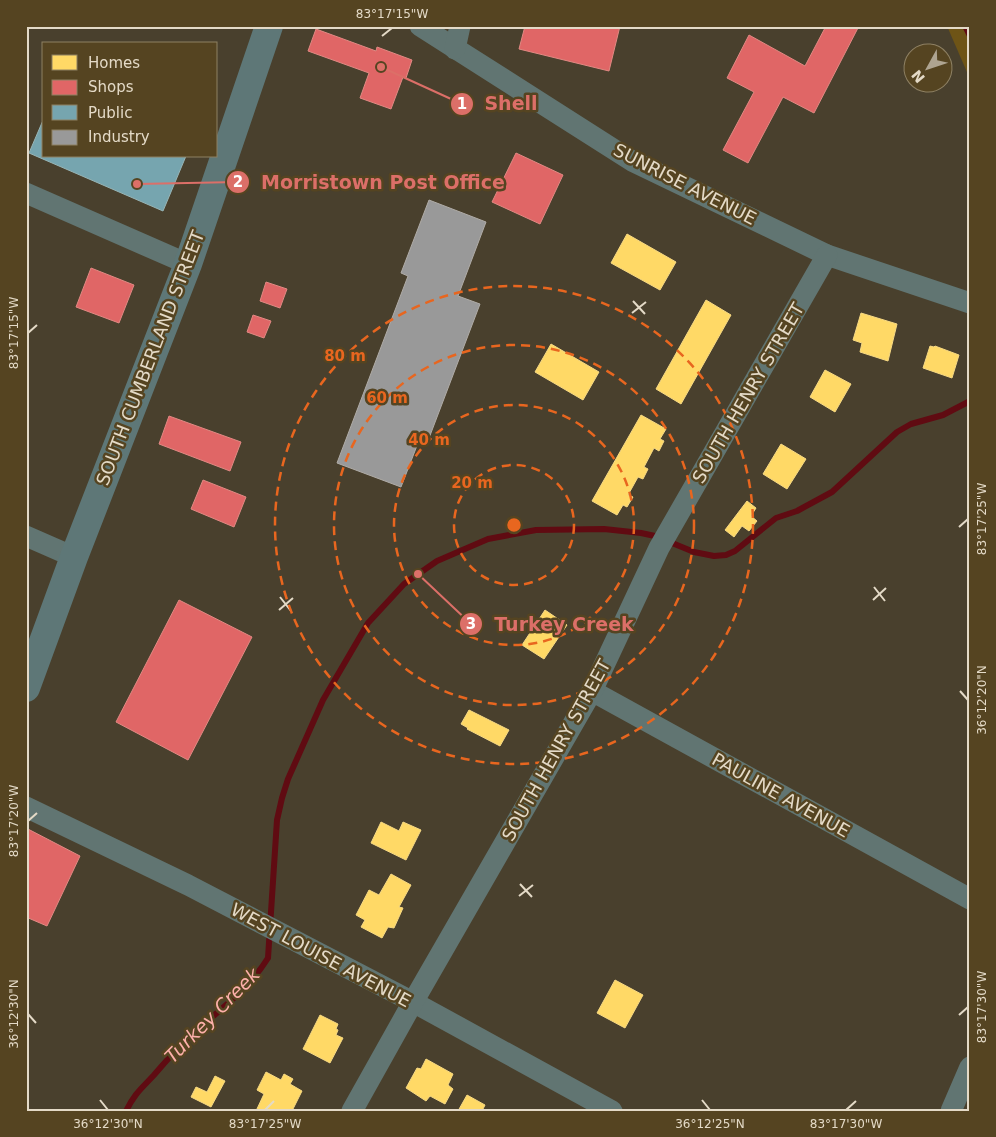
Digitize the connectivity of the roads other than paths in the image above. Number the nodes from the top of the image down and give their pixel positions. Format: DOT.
graph roads {
  1 [pos="269,26"];
  2 [pos="420,26"];
  3 [pos="460,26"];
  4 [pos="454,49"];
  5 [pos="26,194"];
  6 [pos="827,255"];
  7 [pos="188,264"];
  8 [pos="970,303"];
  9 [pos="26,536"];
  10 [pos="74,557"];
  11 [pos="26,688"];
  12 [pos="592,691"];
  13 [pos="26,807"];
  14 [pos="970,899"];
  15 [pos="413,1002"];
  16 [pos="970,1067"];
  17 [pos="352,1111"];
  18 [pos="612,1111"];
  19 [pos="951,1111"];
  1 -- 7 [label="main road, SOUTH CUMBERLAND STREET"];
  2 -- 4 [label="street, SUNRISE AVENUE"];
  3 -- 4 [label="street"];
  4 -- 6 [label="street, SUNRISE AVENUE"];
  5 -- 7 [label="street"];
  6 -- 8 [label="street, SUNRISE AVENUE"];
  6 -- 12 [label="street, SOUTH HENRY STREET"];
  7 -- 10 [label="main road, SOUTH CUMBERLAND STREET"];
  9 -- 10 [label="street"];
  10 -- 11 [label="main road, SOUTH CUMBERLAND STREET"];
  12 -- 14 [label="street, PAULINE AVENUE"];
  12 -- 15 [label="street, SOUTH HENRY STREET"];
  13 -- 15 [label="street, WEST LOUISE AVENUE"];
  15 -- 17 [label="street, SOUTH HENRY STREET"];
  15 -- 18 [label="street, WEST LOUISE AVENUE"];
  16 -- 19 [label="street"];
}
